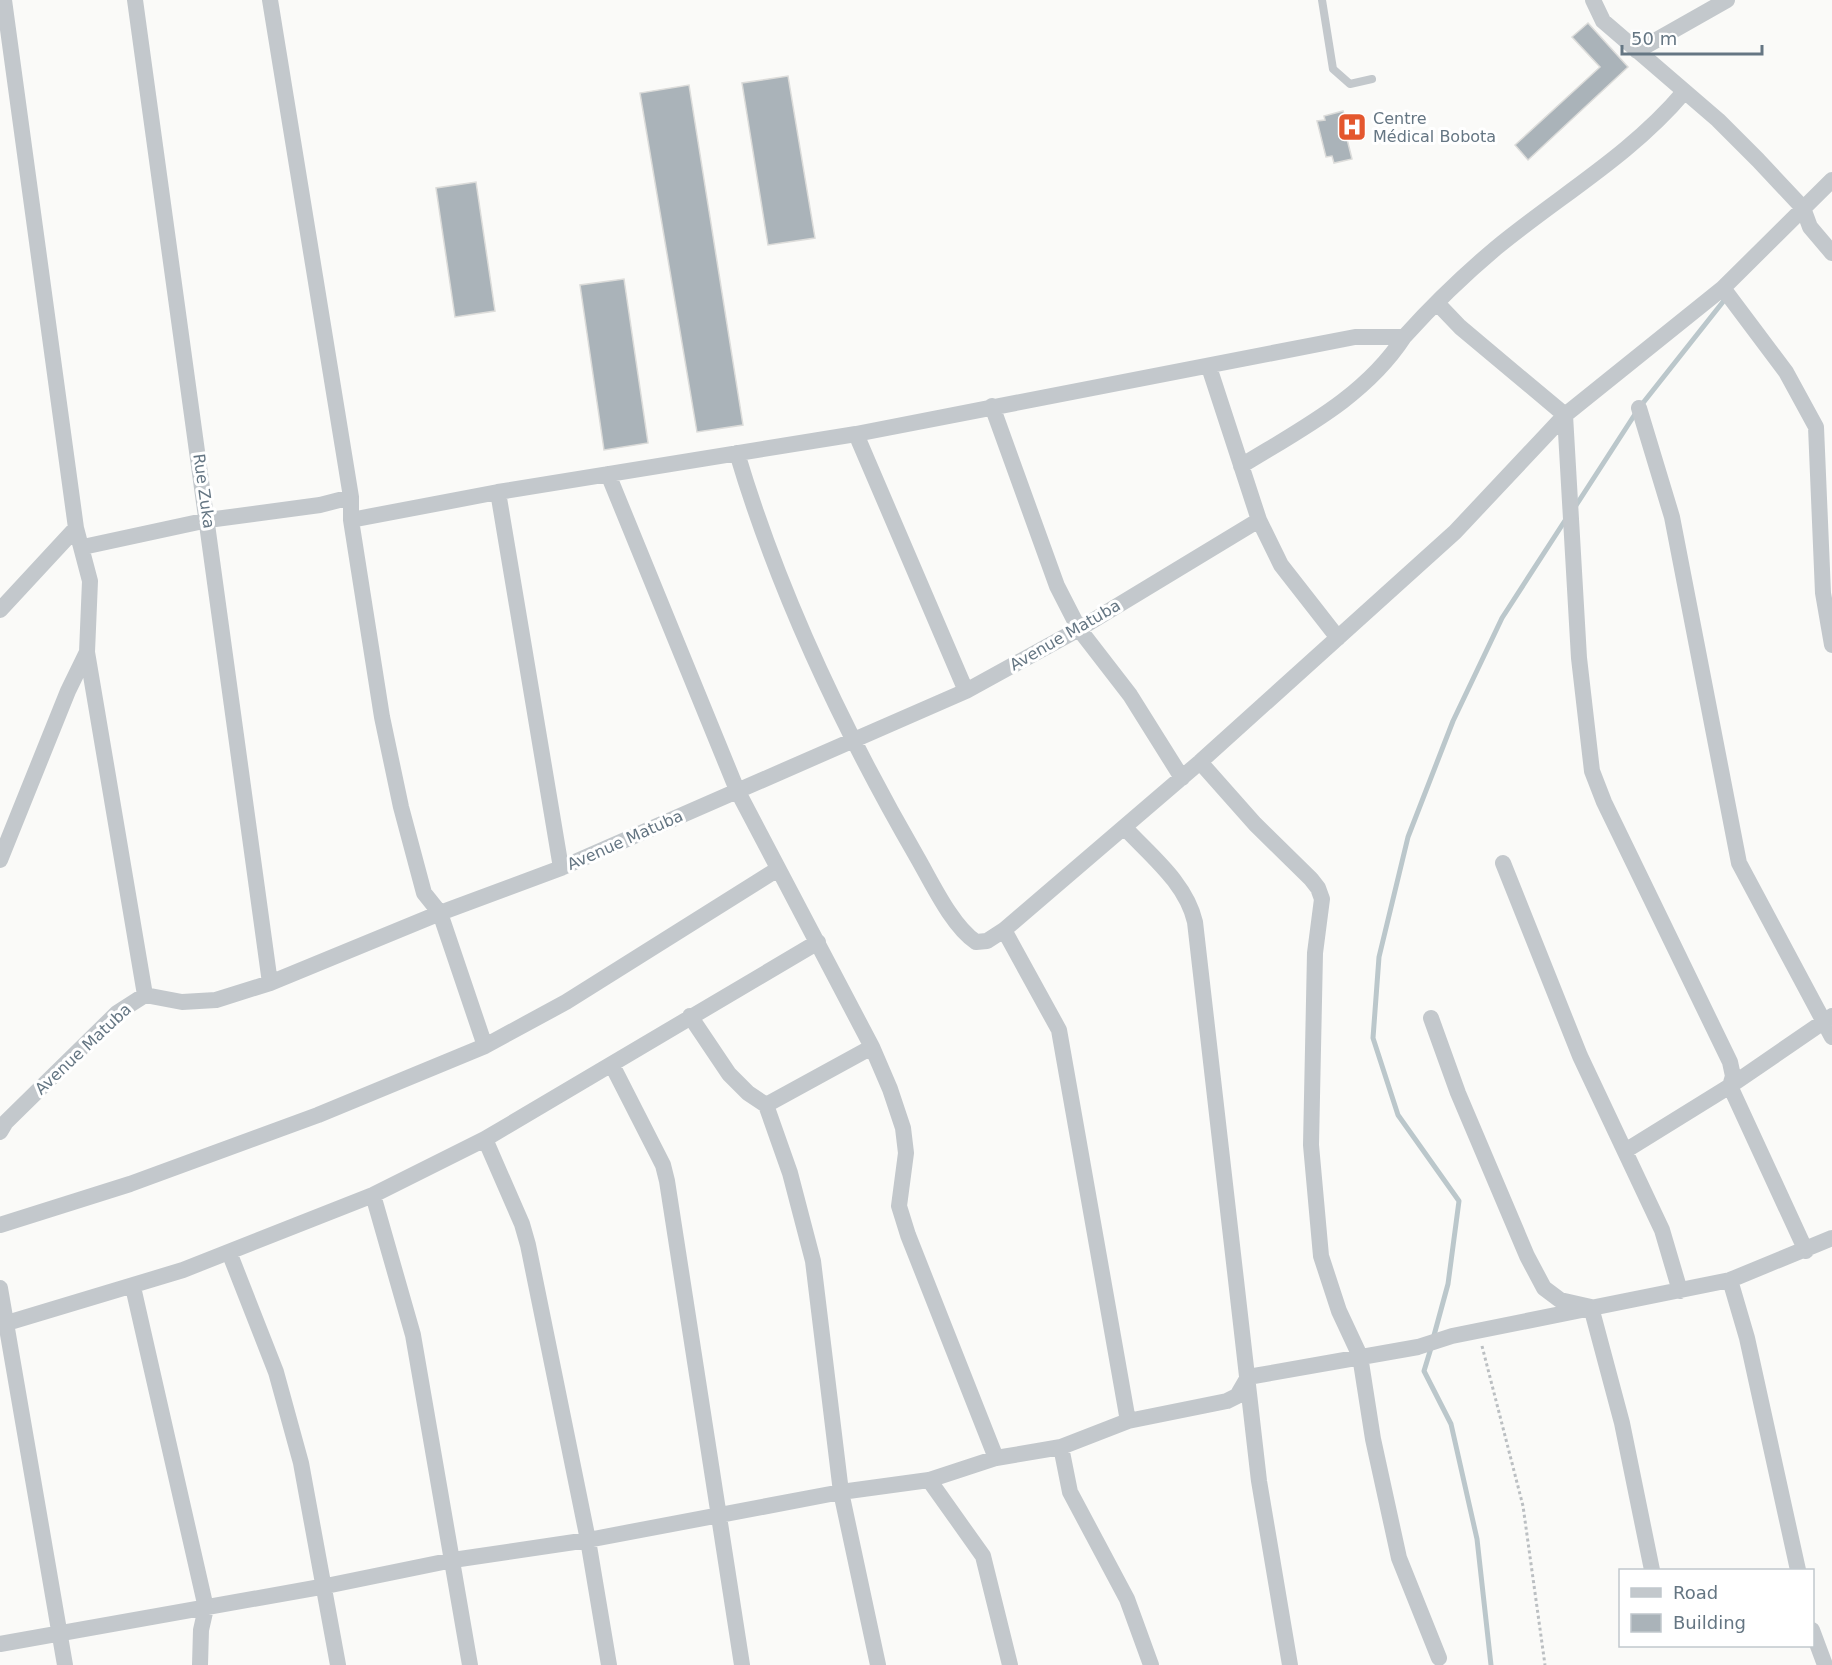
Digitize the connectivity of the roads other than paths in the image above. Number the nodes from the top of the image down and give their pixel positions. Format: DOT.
graph roads {
  1 [pos="4,0"];
  2 [pos="135,0"];
  3 [pos="270,0"];
  4 [pos="1322,0"];
  5 [pos="1727,0"];
  6 [pos="1595,5"];
  7 [pos="1637,51"];
  8 [pos="1372,79"];
  9 [pos="1684,92"];
  10 [pos="1832,180"];
  11 [pos="1803,208"];
  12 [pos="1832,253"];
  13 [pos="1723,288"];
  14 [pos="1438,304"];
  15 [pos="1404,337"];
  16 [pos="1209,367"];
  17 [pos="992,406"];
  18 [pos="1639,408"];
  19 [pos="1565,415"];
  20 [pos="855,434"];
  21 [pos="737,453"];
  22 [pos="1241,466"];
  23 [pos="608,474"];
  24 [pos="498,492"];
  25 [pos="351,498"];
  26 [pos="208,519"];
  27 [pos="351,520"];
  28 [pos="1259,520"];
  29 [pos="76,528"];
  30 [pos="83,547"];
  31 [pos="0,610"];
  32 [pos="1079,629"];
  33 [pos="1338,638"];
  34 [pos="1832,645"];
  35 [pos="87,652"];
  36 [pos="966,691"];
  37 [pos="853,740"];
  38 [pos="1200,762"];
  39 [pos="1182,778"];
  40 [pos="737,790"];
  41 [pos="1125,828"];
  42 [pos="0,860"];
  43 [pos="1503,863"];
  44 [pos="561,868"];
  45 [pos="778,869"];
  46 [pos="440,913"];
  47 [pos="1004,930"];
  48 [pos="818,942"];
  49 [pos="270,983"];
  50 [pos="145,995"];
  51 [pos="690,1016"];
  52 [pos="1431,1018"];
  53 [pos="1828,1018"];
  54 [pos="1832,1037"];
  55 [pos="485,1046"];
  56 [pos="872,1047"];
  57 [pos="612,1065"];
  58 [pos="1730,1086"];
  59 [pos="766,1105"];
  60 [pos="0,1132"];
  61 [pos="485,1139"];
  62 [pos="1625,1151"];
  63 [pos="373,1195"];
  64 [pos="0,1225"];
  65 [pos="1832,1238"];
  66 [pos="229,1251"];
  67 [pos="1806,1251"];
  68 [pos="1730,1281"];
  69 [pos="133,1287"];
  70 [pos="0,1288"];
  71 [pos="1680,1291"];
  72 [pos="1591,1307"];
  73 [pos="3,1324"];
  74 [pos="1360,1356"];
  75 [pos="1248,1377"];
  76 [pos="1128,1421"];
  77 [pos="1060,1447"];
  78 [pos="996,1458"];
  79 [pos="929,1480"];
  80 [pos="841,1492"];
  81 [pos="717,1515"];
  82 [pos="588,1540"];
  83 [pos="453,1560"];
  84 [pos="1652,1569"];
  85 [pos="1798,1569"];
  86 [pos="326,1586"];
  87 [pos="206,1608"];
  88 [pos="58,1633"];
  89 [pos="1814,1635"];
  90 [pos="0,1644"];
  91 [pos="1439,1658"];
  92 [pos="65,1665"];
  93 [pos="200,1665"];
  94 [pos="338,1665"];
  95 [pos="470,1665"];
  96 [pos="609,1665"];
  97 [pos="742,1665"];
  98 [pos="878,1665"];
  99 [pos="1010,1665"];
  100 [pos="1151,1665"];
  101 [pos="1290,1665"];
  102 [pos="1825,1665"];
  1 -- 29 [label="street"];
  2 -- 26 [label="street, Rue Zuka"];
  3 -- 25 [label="street"];
  4 -- 8 [label="lane"];
  5 -- 7 [label="street"];
  6 -- 7 [label="street"];
  7 -- 9 [label="street"];
  9 -- 11 [label="street"];
  9 -- 14 [label="street"];
  10 -- 11 [label="street"];
  11 -- 12 [label="street"];
  11 -- 13 [label="street"];
  13 -- 19 [label="street"];
  13 -- 34 [label="street"];
  14 -- 15 [label="street"];
  14 -- 19 [label="street"];
  15 -- 16 [label="street"];
  15 -- 22 [label="street"];
  16 -- 17 [label="street"];
  16 -- 22 [label="street"];
  17 -- 20 [label="street"];
  17 -- 32 [label="street"];
  18 -- 53 [label="street"];
  19 -- 33 [label="street"];
  19 -- 58 [label="street"];
  20 -- 21 [label="street"];
  20 -- 36 [label="street"];
  21 -- 23 [label="street"];
  21 -- 37 [label="street"];
  22 -- 28 [label="street"];
  23 -- 24 [label="street"];
  23 -- 40 [label="street"];
  24 -- 27 [label="street"];
  24 -- 44 [label="street"];
  25 -- 26 [label="street"];
  25 -- 27 [label="street"];
  26 -- 30 [label="street"];
  26 -- 49 [label="street, Rue Zuka"];
  27 -- 46 [label="street"];
  28 -- 32 [label="street, Avenue Matuba"];
  28 -- 33 [label="street"];
  29 -- 30 [label="street"];
  29 -- 31 [label="street"];
  30 -- 35 [label="street"];
  32 -- 36 [label="street, Avenue Matuba"];
  32 -- 39 [label="street"];
  33 -- 38 [label="street"];
  35 -- 42 [label="street"];
  35 -- 50 [label="street"];
  36 -- 37 [label="street, Avenue Matuba"];
  37 -- 40 [label="street, Avenue Matuba"];
  37 -- 47 [label="street"];
  38 -- 39 [label="street"];
  38 -- 74 [label="street"];
  39 -- 41 [label="street"];
  40 -- 44 [label="street, Avenue Matuba"];
  40 -- 45 [label="street"];
  41 -- 47 [label="street"];
  41 -- 75 [label="street"];
  43 -- 62 [label="street"];
  44 -- 46 [label="street, Avenue Matuba"];
  45 -- 48 [label="street"];
  45 -- 55 [label="street"];
  46 -- 49 [label="street, Avenue Matuba"];
  46 -- 55 [label="street"];
  47 -- 76 [label="street"];
  48 -- 51 [label="street"];
  48 -- 56 [label="street"];
  49 -- 50 [label="street, Avenue Matuba"];
  50 -- 60 [label="street, Avenue Matuba"];
  51 -- 57 [label="street"];
  51 -- 59 [label="street"];
  52 -- 72 [label="street"];
  53 -- 54 [label="street"];
  53 -- 58 [label="street"];
  55 -- 64 [label="street"];
  56 -- 59 [label="street"];
  56 -- 78 [label="street"];
  57 -- 61 [label="street"];
  57 -- 81 [label="street"];
  58 -- 62 [label="street"];
  58 -- 67 [label="street"];
  59 -- 80 [label="street"];
  61 -- 63 [label="street"];
  61 -- 82 [label="street"];
  62 -- 71 [label="street"];
  63 -- 66 [label="street"];
  63 -- 83 [label="street"];
  65 -- 67 [label="street"];
  66 -- 69 [label="street"];
  66 -- 86 [label="street"];
  67 -- 68 [label="street"];
  68 -- 71 [label="street"];
  68 -- 85 [label="street"];
  69 -- 73 [label="street"];
  69 -- 87 [label="street"];
  70 -- 73 [label="street"];
  71 -- 72 [label="street"];
  72 -- 74 [label="street"];
  72 -- 84 [label="street"];
  73 -- 88 [label="street"];
  74 -- 75 [label="street"];
  74 -- 91 [label="street"];
  75 -- 76 [label="street"];
  75 -- 101 [label="street"];
  76 -- 77 [label="street"];
  77 -- 78 [label="street"];
  77 -- 100 [label="street"];
  78 -- 79 [label="street"];
  79 -- 80 [label="street"];
  79 -- 99 [label="street"];
  80 -- 81 [label="street"];
  80 -- 98 [label="street"];
  81 -- 82 [label="street"];
  81 -- 97 [label="street"];
  82 -- 83 [label="street"];
  82 -- 96 [label="street"];
  83 -- 86 [label="street"];
  83 -- 95 [label="street"];
  86 -- 87 [label="street"];
  86 -- 94 [label="street"];
  87 -- 88 [label="street"];
  87 -- 93 [label="street"];
  88 -- 90 [label="street"];
  88 -- 92 [label="street"];
  89 -- 102 [label="street"];
}
